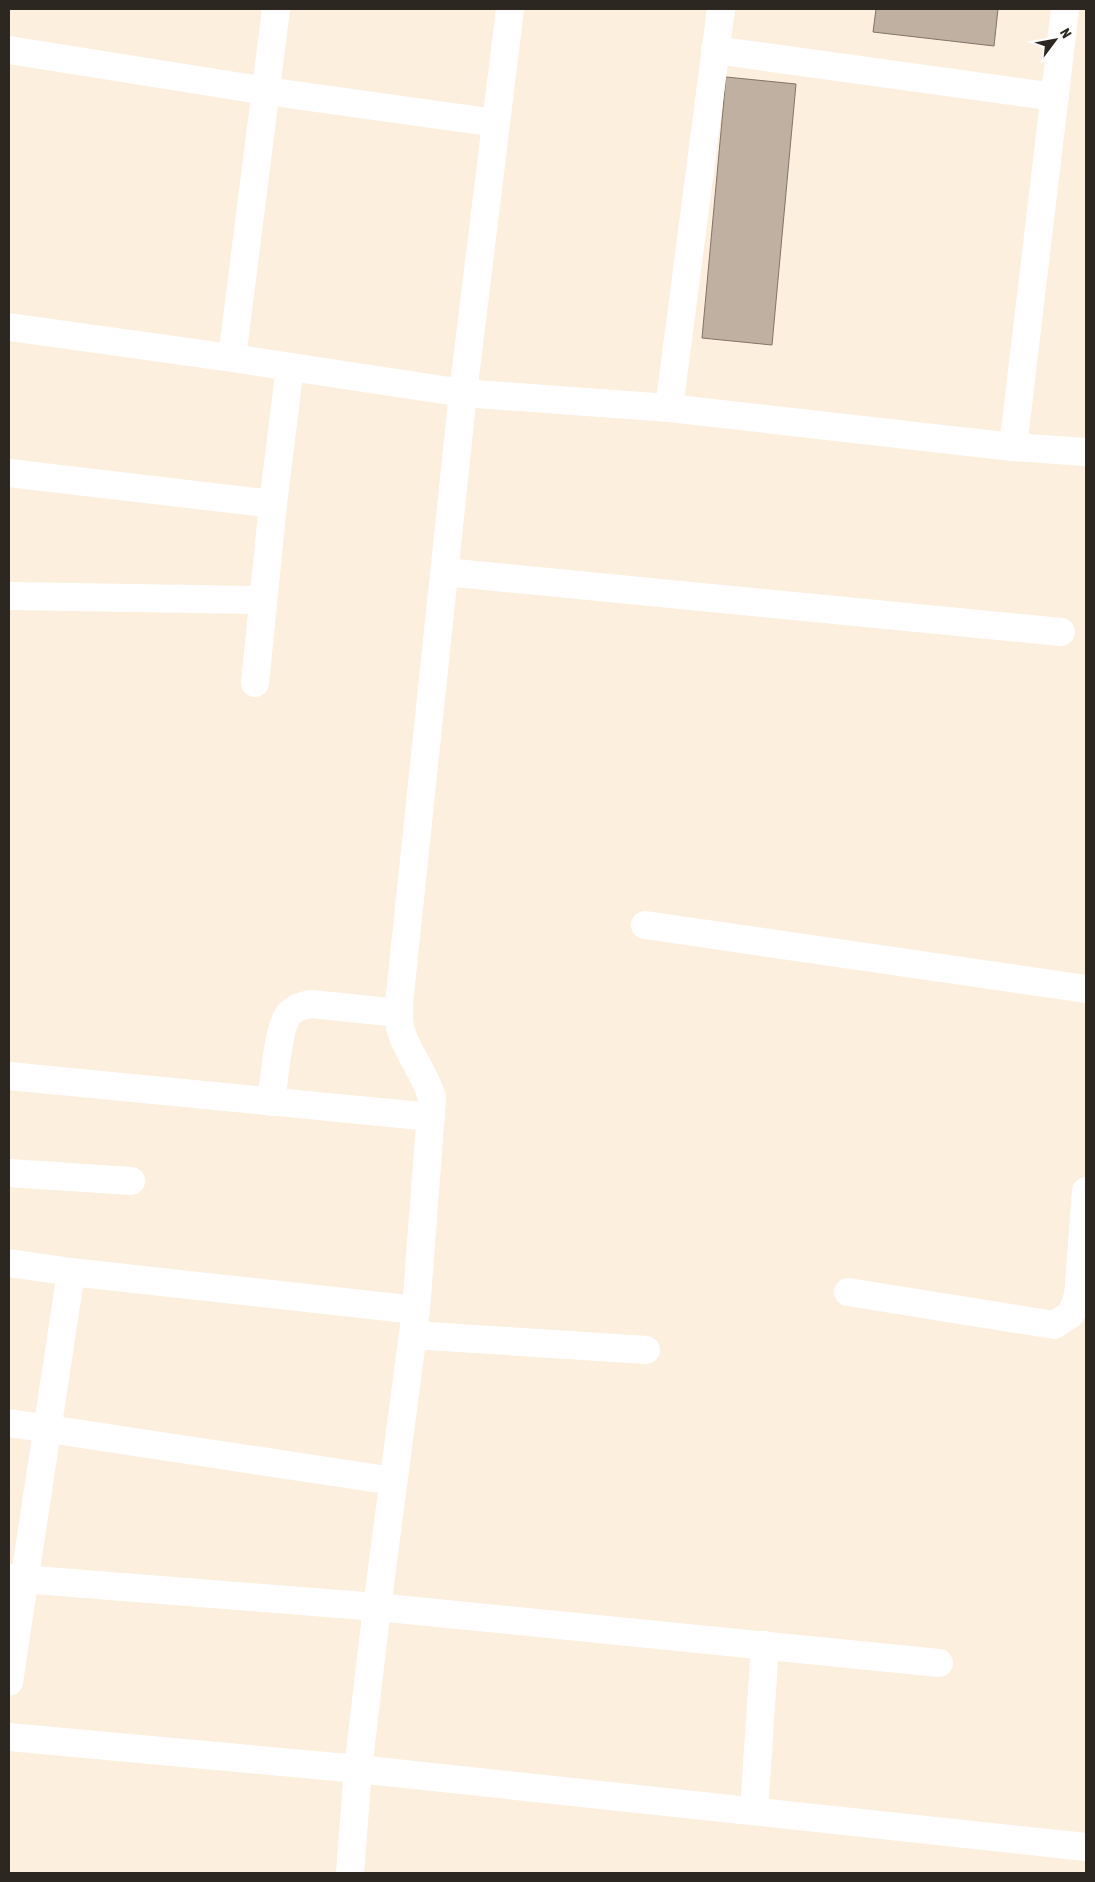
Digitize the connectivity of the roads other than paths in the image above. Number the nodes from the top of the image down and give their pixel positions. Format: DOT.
graph roads {
  1 [pos="276,9"];
  2 [pos="510,9"];
  3 [pos="721,9"];
  4 [pos="1066,9"];
  5 [pos="9,50"];
  6 [pos="715,50"];
  7 [pos="266,91"];
  8 [pos="1055,97"];
  9 [pos="496,123"];
  10 [pos="9,327"];
  11 [pos="232,358"];
  12 [pos="290,367"];
  13 [pos="463,393"];
  14 [pos="669,408"];
  15 [pos="1013,447"];
  16 [pos="1086,452"];
  17 [pos="9,473"];
  18 [pos="272,504"];
  19 [pos="444,572"];
  20 [pos="9,596"];
  21 [pos="263,600"];
  22 [pos="1061,632"];
  23 [pos="255,683"];
  24 [pos="645,925"];
  25 [pos="1086,989"];
  26 [pos="399,1013"];
  27 [pos="9,1076"];
  28 [pos="271,1102"];
  29 [pos="431,1117"];
  30 [pos="9,1172"];
  31 [pos="131,1181"];
  32 [pos="1086,1191"];
  33 [pos="9,1263"];
  34 [pos="71,1272"];
  35 [pos="848,1292"];
  36 [pos="415,1322"];
  37 [pos="646,1350"];
  38 [pos="9,1423"];
  39 [pos="48,1428"];
  40 [pos="393,1481"];
  41 [pos="17,1579"];
  42 [pos="377,1607"];
  43 [pos="765,1645"];
  44 [pos="939,1663"];
  45 [pos="9,1682"];
  46 [pos="9,1737"];
  47 [pos="358,1769"];
  48 [pos="754,1811"];
  49 [pos="1086,1847"];
  50 [pos="350,1873"];
  1 -- 7 [label="street"];
  2 -- 9 [label="street"];
  3 -- 6 [label="street"];
  4 -- 8 [label="street"];
  5 -- 7 [label="street"];
  6 -- 8 [label="street"];
  6 -- 14 [label="street"];
  7 -- 9 [label="street"];
  7 -- 11 [label="street"];
  8 -- 15 [label="street"];
  9 -- 13 [label="street"];
  10 -- 11 [label="street"];
  11 -- 12 [label="street"];
  12 -- 13 [label="street"];
  12 -- 18 [label="street"];
  13 -- 14 [label="street"];
  13 -- 19 [label="street"];
  14 -- 15 [label="street"];
  15 -- 16 [label="street"];
  17 -- 18 [label="street"];
  18 -- 21 [label="street"];
  19 -- 22 [label="street"];
  19 -- 26 [label="street"];
  20 -- 21 [label="street"];
  21 -- 23 [label="street"];
  24 -- 25 [label="street"];
  26 -- 28 [label="street"];
  26 -- 29 [label="street"];
  27 -- 28 [label="street"];
  28 -- 29 [label="street"];
  29 -- 36 [label="street"];
  30 -- 31 [label="street"];
  32 -- 35 [label="street"];
  33 -- 34 [label="street"];
  34 -- 36 [label="street"];
  34 -- 39 [label="street"];
  36 -- 37 [label="street"];
  36 -- 40 [label="street"];
  38 -- 39 [label="street"];
  39 -- 40 [label="street"];
  39 -- 41 [label="street"];
  40 -- 42 [label="street"];
  41 -- 42 [label="street"];
  41 -- 45 [label="street"];
  42 -- 43 [label="street"];
  42 -- 47 [label="street"];
  43 -- 44 [label="street"];
  43 -- 48 [label="street"];
  46 -- 47 [label="street"];
  47 -- 48 [label="street"];
  47 -- 50 [label="street"];
  48 -- 49 [label="street"];
}
